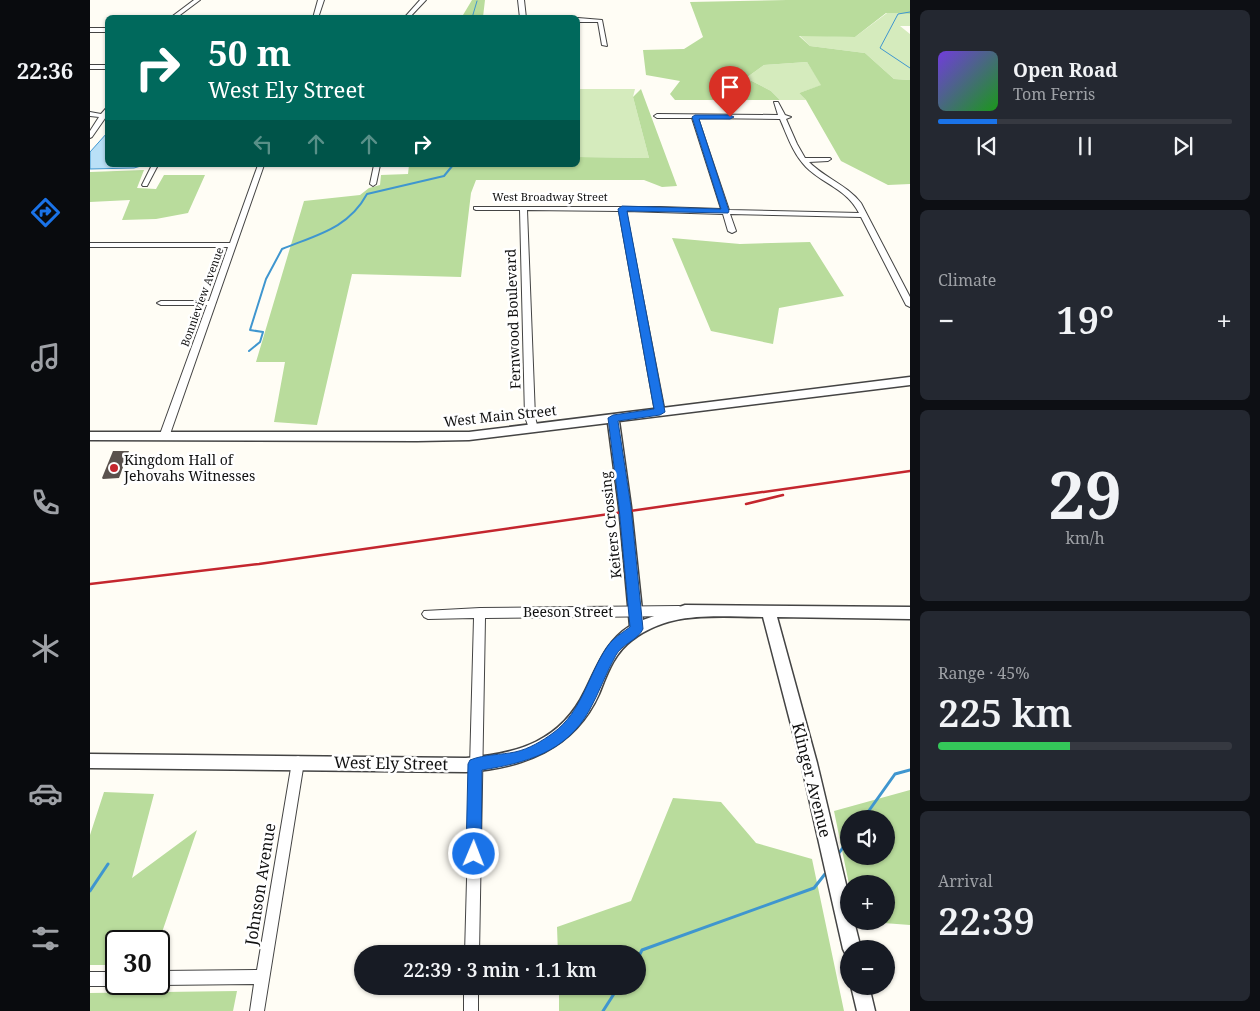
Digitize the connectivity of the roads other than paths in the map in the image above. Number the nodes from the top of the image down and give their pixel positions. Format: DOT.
graph roads {
  1 [pos="197,0"];
  2 [pos="321,0"];
  3 [pos="423,0"];
  4 [pos="521,0"];
  5 [pos="176,15"];
  6 [pos="316,15"];
  7 [pos="409,15"];
  8 [pos="522,15"];
  9 [pos="580,20"];
  10 [pos="90,30"];
  11 [pos="105,30"];
  12 [pos="605,45"];
  13 [pos="90,67"];
  14 [pos="105,67"];
  15 [pos="776,103"];
  16 [pos="90,115"];
  17 [pos="105,116"];
  18 [pos="657,116"];
  19 [pos="695,117"];
  20 [pos="786,117"];
  21 [pos="90,136"];
  22 [pos="828,159"];
  23 [pos="804,160"];
  24 [pos="153,167"];
  25 [pos="260,167"];
  26 [pos="377,167"];
  27 [pos="373,184"];
  28 [pos="145,185"];
  29 [pos="476,208"];
  30 [pos="523,208"];
  31 [pos="622,209"];
  32 [pos="725,211"];
  33 [pos="864,215"];
  34 [pos="732,231"];
  35 [pos="90,245"];
  36 [pos="232,245"];
  37 [pos="900,286"];
  38 [pos="910,286"];
  39 [pos="212,302"];
  40 [pos="161,303"];
  41 [pos="910,305"];
  42 [pos="910,381"];
  43 [pos="660,412"];
  44 [pos="613,418"];
  45 [pos="533,428"];
  46 [pos="90,436"];
  47 [pos="164,437"];
  48 [pos="685,611"];
  49 [pos="635,612"];
  50 [pos="769,612"];
  51 [pos="480,613"];
  52 [pos="910,613"];
  53 [pos="428,614"];
  54 [pos="637,629"];
  55 [pos="90,761"];
  56 [pos="298,762"];
  57 [pos="475,764"];
  58 [pos="850,940"];
  59 [pos="472,945"];
  60 [pos="262,977"];
  61 [pos="170,978"];
  62 [pos="90,979"];
  63 [pos="105,979"];
  64 [pos="471,995"];
  65 [pos="862,995"];
  66 [pos="257,1011"];
  67 [pos="471,1011"];
  68 [pos="866,1011"];
  1 -- 5 [label="street"];
  2 -- 6 [label="street"];
  3 -- 7 [label="street"];
  4 -- 8 [label="street"];
  9 -- 12 [label="street"];
  10 -- 11 [label="street"];
  13 -- 14 [label="street"];
  15 -- 20 [label="street"];
  16 -- 17 [label="street"];
  17 -- 21 [label="street"];
  18 -- 19 [label="street"];
  19 -- 20 [label="street"];
  19 -- 32 [label="street"];
  20 -- 23 [label="street"];
  22 -- 23 [label="street"];
  23 -- 33 [label="street"];
  24 -- 28 [label="street"];
  25 -- 36 [label="street, Bonnieview Avenue"];
  26 -- 27 [label="street"];
  29 -- 30 [label="street, West Broadway Street"];
  30 -- 31 [label="street, West Broadway Street"];
  30 -- 45 [label="street, Fernwood Boulevard"];
  31 -- 32 [label="street, West Broadway Street"];
  31 -- 43 [label="street"];
  32 -- 33 [label="street, West Broadway Street"];
  32 -- 34 [label="street"];
  33 -- 37 [label="street"];
  35 -- 36 [label="street"];
  36 -- 39 [label="street, Bonnieview Avenue"];
  37 -- 38 [label="street"];
  37 -- 41 [label="street"];
  39 -- 40 [label="street"];
  39 -- 47 [label="street, Bonnieview Avenue"];
  42 -- 43 [label="street, West Main Street"];
  43 -- 44 [label="street, West Main Street"];
  44 -- 45 [label="street, West Main Street"];
  44 -- 49 [label="street, Keiters Crossing"];
  45 -- 47 [label="street, West Main Street"];
  46 -- 47 [label="street, West Main Street"];
  48 -- 49 [label="street, Beeson Street"];
  48 -- 50 [label="street, Beeson Street"];
  48 -- 54 [label="street, West Ely Street"];
  49 -- 51 [label="street, Beeson Street"];
  49 -- 54 [label="street, Keiters Crossing"];
  50 -- 52 [label="street, Beeson Street"];
  50 -- 58 [label="street, Klinger Avenue"];
  51 -- 53 [label="street, Beeson Street"];
  51 -- 57 [label="street"];
  54 -- 57 [label="street, West Ely Street"];
  55 -- 56 [label="street, West Ely Street"];
  56 -- 57 [label="street, West Ely Street"];
  56 -- 60 [label="street, Johnson Avenue"];
  57 -- 59 [label="street"];
  60 -- 61 [label="street"];
  60 -- 66 [label="street, Johnson Avenue"];
  62 -- 63 [label="street"];
  64 -- 67 [label="street"];
  65 -- 68 [label="street"];
}
